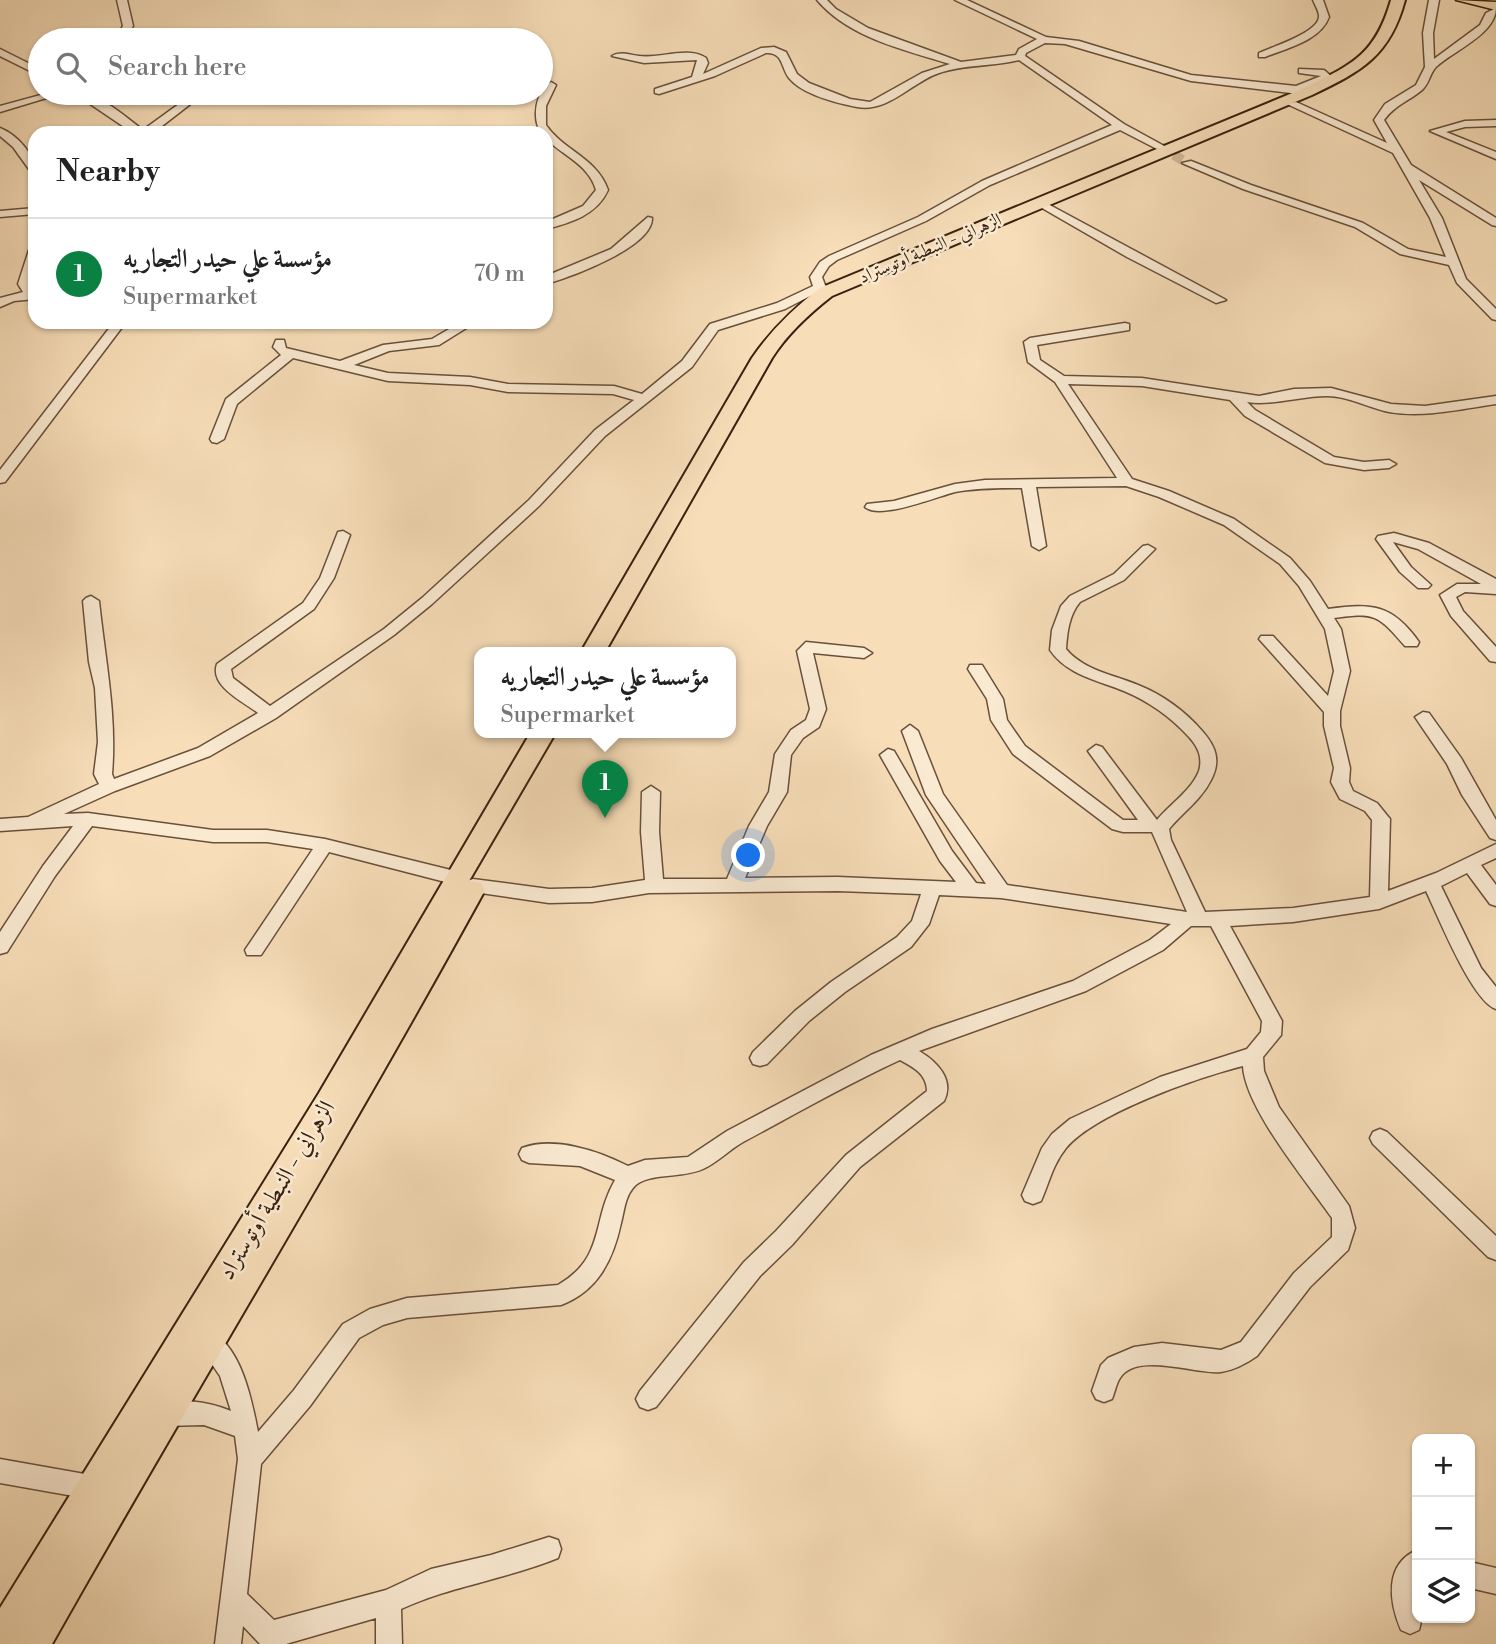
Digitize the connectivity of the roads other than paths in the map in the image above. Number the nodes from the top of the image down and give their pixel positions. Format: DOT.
graph roads {
  1 [pos="122,0"];
  2 [pos="822,0"];
  3 [pos="960,0"];
  4 [pos="1318,0"];
  5 [pos="1398,0"];
  6 [pos="1405,0"];
  7 [pos="1434,0"];
  8 [pos="1462,0"];
  9 [pos="1474,1"];
  10 [pos="1494,11"];
  11 [pos="127,28"];
  12 [pos="1044,40"];
  13 [pos="0,51"];
  14 [pos="1262,55"];
  15 [pos="617,56"];
  16 [pos="1020,57"];
  17 [pos="962,64"];
  18 [pos="28,66"];
  19 [pos="1430,67"];
  20 [pos="1301,71"];
  21 [pos="697,77"];
  22 [pos="659,91"];
  23 [pos="1299,95"];
  24 [pos="28,101"];
  25 [pos="100,105"];
  26 [pos="114,105"];
  27 [pos="184,105"];
  28 [pos="541,105"];
  29 [pos="0,109"];
  30 [pos="114,113"];
  31 [pos="1496,123"];
  32 [pos="131,126"];
  33 [pos="155,126"];
  34 [pos="542,126"];
  35 [pos="1120,126"];
  36 [pos="0,131"];
  37 [pos="553,138"];
  38 [pos="1161,147"];
  39 [pos="1396,151"];
  40 [pos="1496,156"];
  41 [pos="28,160"];
  42 [pos="1187,163"];
  43 [pos="1403,165"];
  44 [pos="1089,186"];
  45 [pos="1046,206"];
  46 [pos="1493,207"];
  47 [pos="28,212"];
  48 [pos="1478,212"];
  49 [pos="0,214"];
  50 [pos="648,220"];
  51 [pos="553,223"];
  52 [pos="1496,223"];
  53 [pos="1453,262"];
  54 [pos="28,272"];
  55 [pos="553,277"];
  56 [pos="28,288"];
  57 [pos="822,290"];
  58 [pos="28,295"];
  59 [pos="1220,300"];
  60 [pos="0,303"];
  61 [pos="1496,316"];
  62 [pos="1125,327"];
  63 [pos="115,329"];
  64 [pos="458,329"];
  65 [pos="280,343"];
  66 [pos="291,353"];
  67 [pos="340,366"];
  68 [pos="1063,381"];
  69 [pos="643,398"];
  70 [pos="1236,398"];
  71 [pos="1496,400"];
  72 [pos="217,439"];
  73 [pos="1389,464"];
  74 [pos="0,479"];
  75 [pos="1127,482"];
  76 [pos="1028,484"];
  77 [pos="872,507"];
  78 [pos="343,535"];
  79 [pos="1039,546"];
  80 [pos="1148,549"];
  81 [pos="1423,585"];
  82 [pos="1496,587"];
  83 [pos="91,601"];
  84 [pos="1325,614"];
  85 [pos="1267,639"];
  86 [pos="1411,642"];
  87 [pos="596,647"];
  88 [pos="607,647"];
  89 [pos="864,653"];
  90 [pos="1496,657"];
  91 [pos="976,669"];
  92 [pos="1332,711"];
  93 [pos="270,714"];
  94 [pos="1423,718"];
  95 [pos="910,731"];
  96 [pos="541,738"];
  97 [pos="555,738"];
  98 [pos="1096,751"];
  99 [pos="888,755"];
  100 [pos="109,787"];
  101 [pos="651,792"];
  102 [pos="89,819"];
  103 [pos="30,823"];
  104 [pos="0,825"];
  105 [pos="1156,826"];
  106 [pos="1496,834"];
  107 [pos="325,845"];
  108 [pos="1496,850"];
  109 [pos="1470,863"];
  110 [pos="465,882"];
  111 [pos="1430,882"];
  112 [pos="734,884"];
  113 [pos="655,885"];
  114 [pos="931,890"];
  115 [pos="971,890"];
  116 [pos="1001,891"];
  117 [pos="1496,899"];
  118 [pos="1379,902"];
  119 [pos="1201,919"];
  120 [pos="0,947"];
  121 [pos="254,950"];
  122 [pos="1496,1001"];
  123 [pos="901,1051"];
  124 [pos="1253,1055"];
  125 [pos="760,1058"];
  126 [pos="1380,1138"];
  127 [pos="314,1145"];
  128 [pos="528,1154"];
  129 [pos="628,1177"];
  130 [pos="1033,1195"];
  131 [pos="1496,1250"];
  132 [pos="207,1341"];
  133 [pos="1104,1391"];
  134 [pos="648,1399"];
  135 [pos="162,1415"];
  136 [pos="244,1429"];
  137 [pos="250,1459"];
  138 [pos="0,1471"];
  139 [pos="96,1488"];
  140 [pos="549,1549"];
  141 [pos="1412,1568"];
  142 [pos="1475,1575"];
  143 [pos="1496,1581"];
  144 [pos="233,1598"];
  145 [pos="388,1602"];
  146 [pos="1410,1621"];
  147 [pos="272,1639"];
  148 [pos="36,1640"];
  149 [pos="0,1644"];
  150 [pos="228,1644"];
  151 [pos="389,1644"];
  1 -- 11 [label="street"];
  2 -- 17 [label="street"];
  3 -- 12 [label="street"];
  4 -- 14 [label="street"];
  5 -- 23 [label="highway, الزهراني - النبطية أوتوستراد"];
  6 -- 23 [label="highway, الزهراني - النبطية أوتوستراد"];
  7 -- 19 [label="street"];
  8 -- 9 [label="main road"];
  9 -- 10 [label="main road"];
  10 -- 19 [label="street"];
  12 -- 16 [label="street"];
  12 -- 23 [label="street"];
  13 -- 18 [label="street"];
  15 -- 21 [label="street"];
  16 -- 17 [label="street"];
  16 -- 35 [label="street"];
  17 -- 21 [label="street"];
  19 -- 39 [label="street"];
  20 -- 23 [label="street"];
  21 -- 22 [label="street"];
  23 -- 39 [label="street"];
  23 -- 44 [label="highway, الزهراني - النبطية أوتوستراد"];
  24 -- 29 [label="street"];
  25 -- 30 [label="street"];
  26 -- 30 [label="street"];
  27 -- 33 [label="street"];
  28 -- 34 [label="street"];
  30 -- 32 [label="street"];
  31 -- 40 [label="street"];
  35 -- 38 [label="street"];
  35 -- 57 [label="street"];
  36 -- 41 [label="street"];
  37 -- 51 [label="street"];
  39 -- 43 [label="street"];
  42 -- 53 [label="street"];
  43 -- 48 [label="street"];
  43 -- 53 [label="street"];
  44 -- 45 [label="highway, الزهراني - النبطية أوتوستراد"];
  44 -- 57 [label="highway, الزهراني - النبطية أوتوستراد"];
  45 -- 59 [label="street"];
  45 -- 88 [label="highway, الزهراني - النبطية أوتوستراد"];
  46 -- 48 [label="street"];
  47 -- 49 [label="street"];
  48 -- 52 [label="street"];
  50 -- 55 [label="street"];
  53 -- 61 [label="street"];
  54 -- 56 [label="street"];
  57 -- 69 [label="street"];
  57 -- 87 [label="highway, الزهراني - النبطية أوتوستراد"];
  58 -- 60 [label="street"];
  62 -- 68 [label="street"];
  63 -- 74 [label="street"];
  64 -- 67 [label="street"];
  65 -- 66 [label="street"];
  66 -- 67 [label="street"];
  66 -- 72 [label="street"];
  67 -- 69 [label="street"];
  68 -- 70 [label="street"];
  68 -- 75 [label="street"];
  69 -- 93 [label="street"];
  70 -- 71 [label="street"];
  70 -- 73 [label="street"];
  75 -- 76 [label="street"];
  75 -- 84 [label="street"];
  76 -- 77 [label="street"];
  76 -- 79 [label="street"];
  78 -- 93 [label="street"];
  80 -- 105 [label="street"];
  81 -- 82 [label="street"];
  82 -- 90 [label="street"];
  83 -- 100 [label="street"];
  84 -- 86 [label="street"];
  84 -- 92 [label="street"];
  85 -- 92 [label="street"];
  89 -- 112 [label="street"];
  91 -- 105 [label="street"];
  92 -- 118 [label="street"];
  93 -- 100 [label="street"];
  94 -- 106 [label="street"];
  95 -- 116 [label="street"];
  96 -- 110 [label="highway, الزهراني - النبطية أوتوستراد"];
  97 -- 110 [label="highway, الزهراني - النبطية أوتوستراد"];
  98 -- 105 [label="street"];
  99 -- 115 [label="street"];
  100 -- 103 [label="street"];
  101 -- 113 [label="street"];
  102 -- 103 [label="street"];
  102 -- 107 [label="street"];
  102 -- 120 [label="street"];
  103 -- 104 [label="street"];
  105 -- 119 [label="street"];
  107 -- 110 [label="street"];
  107 -- 121 [label="street"];
  108 -- 109 [label="street"];
  109 -- 111 [label="street"];
  109 -- 117 [label="street"];
  110 -- 113 [label="street"];
  110 -- 127 [label="highway, الزهراني - النبطية أوتوستراد"];
  111 -- 118 [label="street"];
  111 -- 122 [label="street"];
  112 -- 113 [label="street"];
  112 -- 114 [label="street"];
  114 -- 115 [label="street"];
  114 -- 125 [label="street"];
  115 -- 116 [label="street"];
  116 -- 119 [label="street"];
  118 -- 119 [label="street"];
  119 -- 123 [label="street"];
  119 -- 124 [label="street"];
  123 -- 129 [label="street"];
  123 -- 134 [label="street"];
  124 -- 130 [label="street"];
  124 -- 133 [label="street"];
  126 -- 131 [label="street"];
  127 -- 132 [label="highway, الزهراني - النبطية أوتوستراد"];
  127 -- 139 [label="highway, الزهراني - النبطية أوتوستراد"];
  128 -- 129 [label="street"];
  129 -- 137 [label="street"];
  132 -- 135 [label="highway, الزهراني - النبطية أوتوستراد"];
  132 -- 136 [label="street"];
  135 -- 136 [label="street"];
  135 -- 148 [label="highway, الزهراني - النبطية أوتوستراد"];
  136 -- 137 [label="street"];
  137 -- 144 [label="street"];
  138 -- 139 [label="street"];
  139 -- 149 [label="highway, الزهراني - النبطية أوتوستراد"];
  140 -- 145 [label="street"];
  141 -- 146 [label="street"];
  142 -- 143 [label="street"];
  144 -- 147 [label="street"];
  144 -- 150 [label="street"];
  145 -- 147 [label="street"];
  145 -- 151 [label="street"];
}
